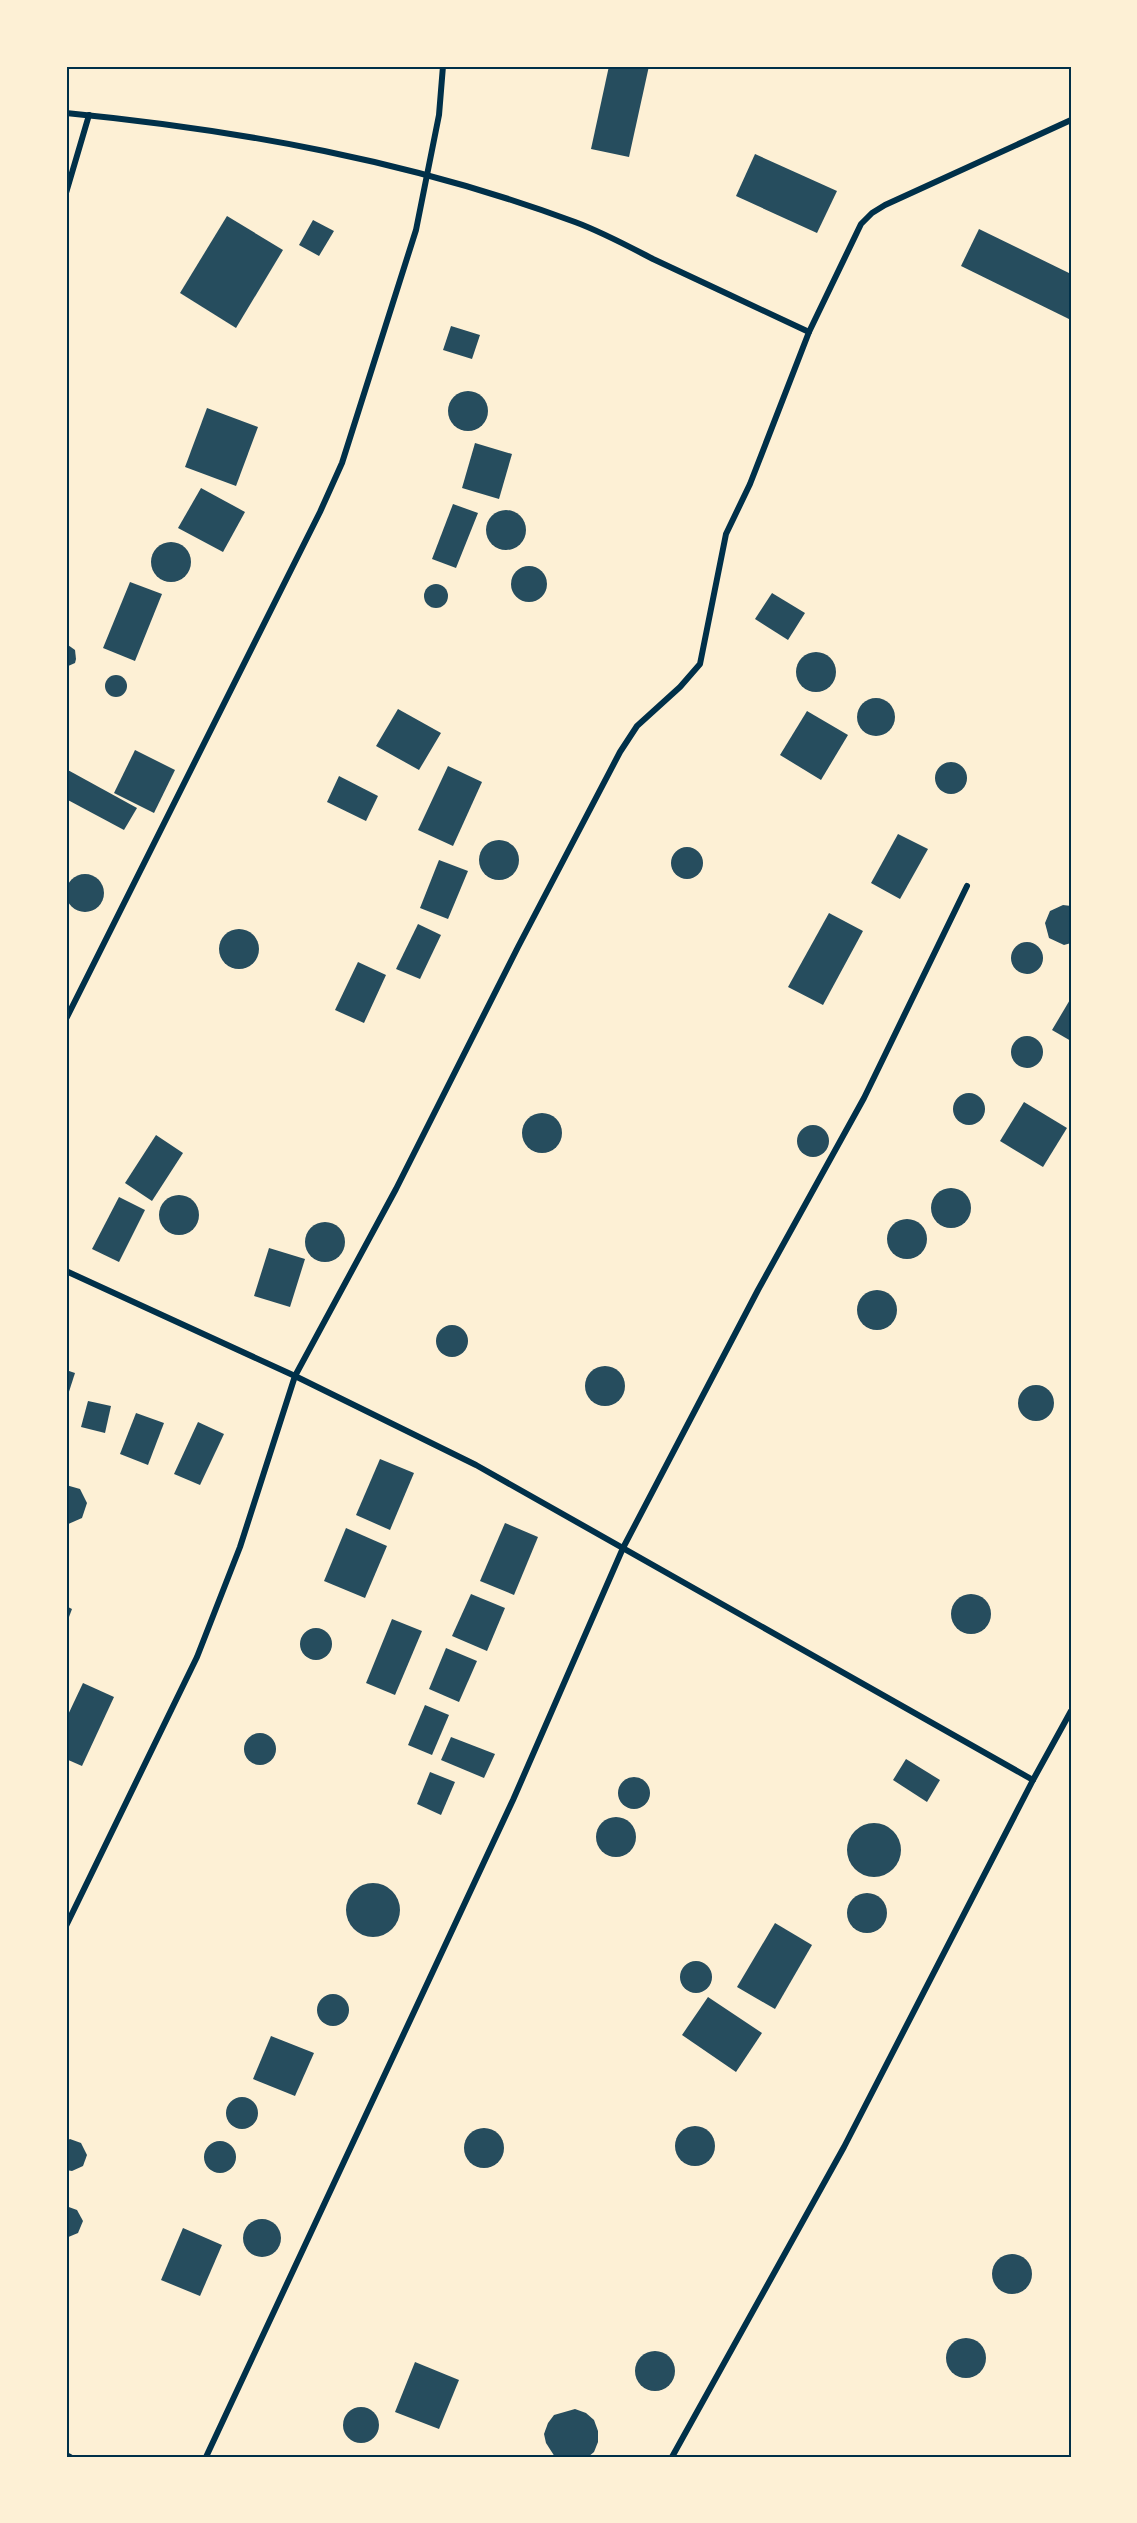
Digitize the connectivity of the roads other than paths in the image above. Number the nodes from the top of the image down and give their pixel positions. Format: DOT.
graph roads {
  1 [pos="443,66"];
  2 [pos="66,113"];
  3 [pos="89,116"];
  4 [pos="1071,120"];
  5 [pos="427,175"];
  6 [pos="66,193"];
  7 [pos="809,332"];
  8 [pos="967,886"];
  9 [pos="66,1019"];
  10 [pos="66,1271"];
  11 [pos="295,1376"];
  12 [pos="623,1548"];
  13 [pos="1071,1711"];
  14 [pos="1033,1780"];
  15 [pos="66,1926"];
  16 [pos="206,2457"];
  17 [pos="672,2457"];
  1 -- 5 [label="street"];
  2 -- 3 [label="street"];
  3 -- 5 [label="street"];
  3 -- 6 [label="street"];
  4 -- 7 [label="street"];
  5 -- 7 [label="street"];
  5 -- 9 [label="street"];
  7 -- 11 [label="street"];
  8 -- 12 [label="street"];
  10 -- 11 [label="street"];
  11 -- 12 [label="street"];
  11 -- 15 [label="street"];
  12 -- 14 [label="street"];
  12 -- 16 [label="street"];
  13 -- 14 [label="street"];
  14 -- 17 [label="street"];
}
